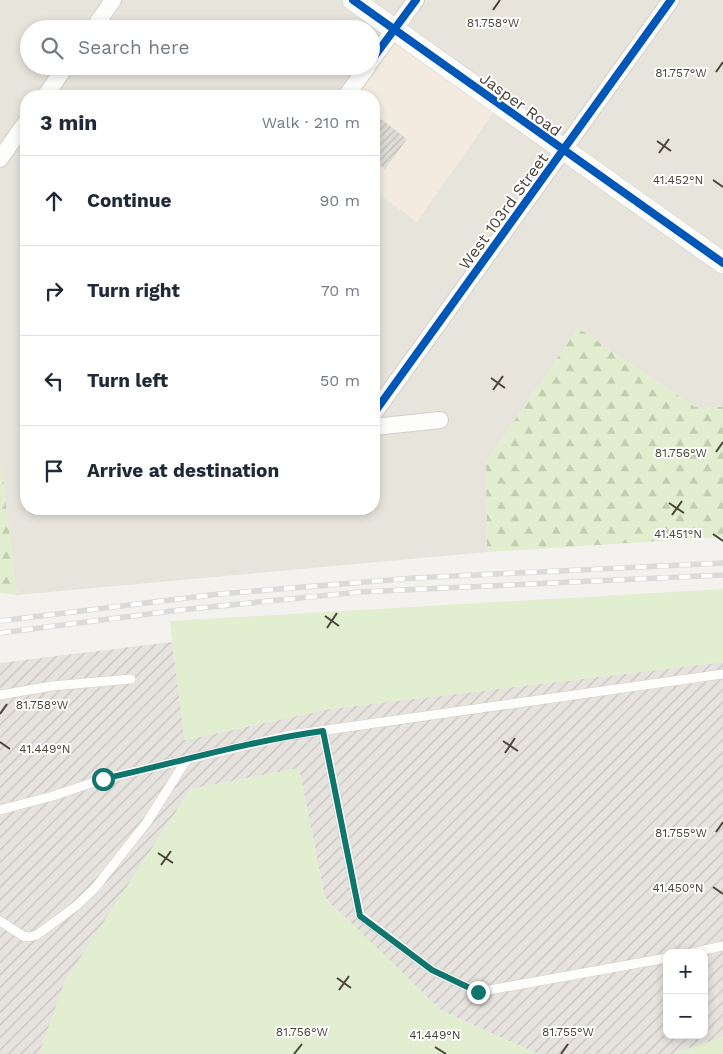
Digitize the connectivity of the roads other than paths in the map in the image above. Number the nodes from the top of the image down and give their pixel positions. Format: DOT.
graph roads {
  1 [pos="113,0"];
  2 [pos="353,0"];
  3 [pos="416,0"];
  4 [pos="672,0"];
  5 [pos="99,20"];
  6 [pos="395,29"];
  7 [pos="380,50"];
  8 [pos="60,75"];
  9 [pos="361,75"];
  10 [pos="49,90"];
  11 [pos="350,90"];
  12 [pos="20,131"];
  13 [pos="562,151"];
  14 [pos="0,159"];
  15 [pos="723,264"];
  16 [pos="380,405"];
  17 [pos="440,420"];
  18 [pos="380,426"];
  19 [pos="723,674"];
  20 [pos="131,679"];
  21 [pos="0,695"];
  22 [pos="323,731"];
  23 [pos="187,760"];
  24 [pos="0,810"];
  25 [pos="0,921"];
  26 [pos="723,946"];
  27 [pos="708,949"];
  28 [pos="663,959"];
  1 -- 5 [label="street"];
  2 -- 6 [label="street, Jasper Road"];
  3 -- 6 [label="street"];
  4 -- 13 [label="street, West 103rd Street"];
  6 -- 7 [label="street"];
  6 -- 13 [label="street, Jasper Road"];
  8 -- 10 [label="street"];
  9 -- 11 [label="street"];
  12 -- 14 [label="street"];
  13 -- 15 [label="street, Jasper Road"];
  13 -- 16 [label="street, West 103rd Street"];
  17 -- 18 [label="street"];
  19 -- 22 [label="lane"];
  20 -- 21 [label="lane"];
  22 -- 23 [label="lane"];
  22 -- 28 [label="lane"];
  23 -- 24 [label="lane"];
  23 -- 25 [label="lane"];
  26 -- 27 [label="lane"];
}
